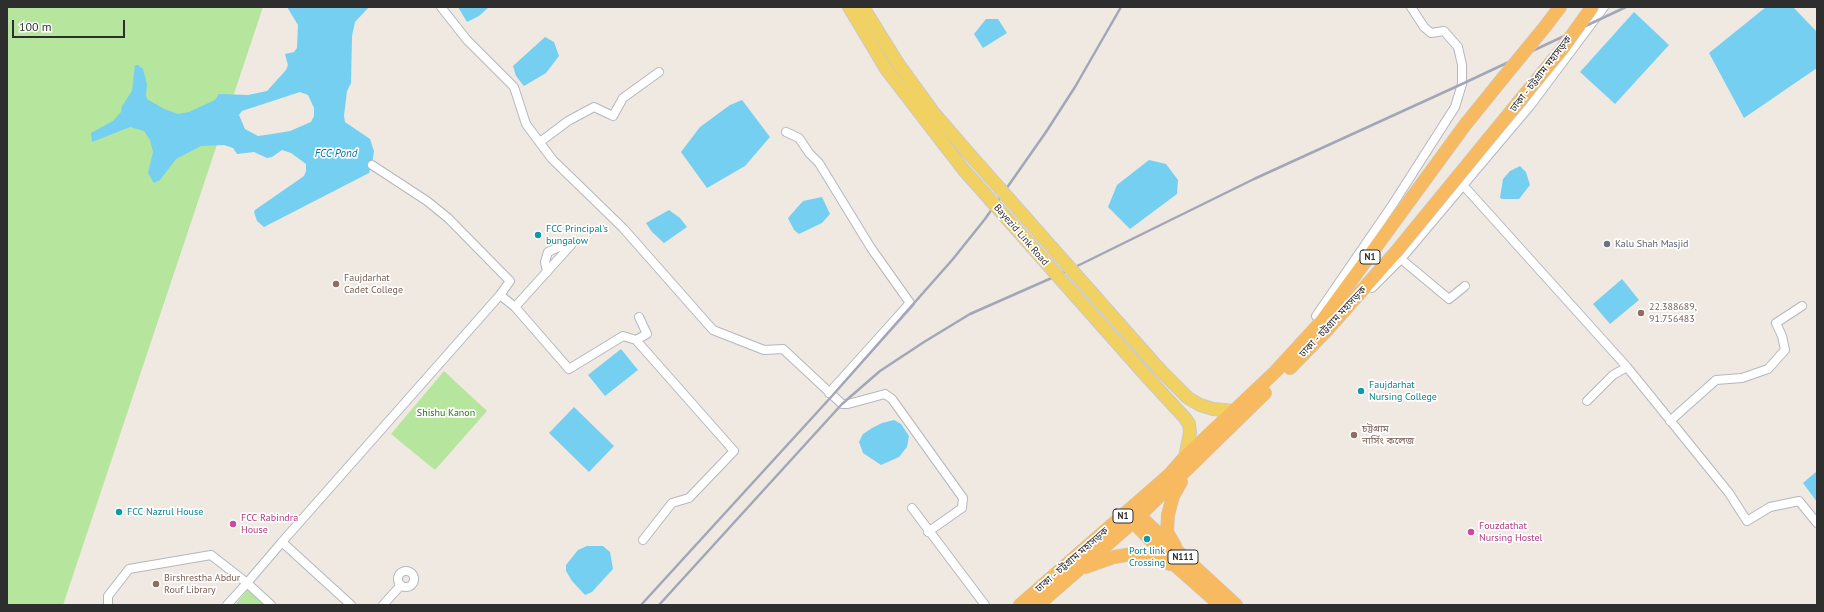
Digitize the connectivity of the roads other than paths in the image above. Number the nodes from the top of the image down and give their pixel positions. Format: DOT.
graph roads {
  1 [pos="441,7"];
  2 [pos="849,7"];
  3 [pos="863,7"];
  4 [pos="1411,7"];
  5 [pos="1560,7"];
  6 [pos="1592,7"];
  7 [pos="1604,7"];
  8 [pos="659,72"];
  9 [pos="786,132"];
  10 [pos="540,142"];
  11 [pos="372,165"];
  12 [pos="1463,185"];
  13 [pos="1401,259"];
  14 [pos="547,272"];
  15 [pos="1465,286"];
  16 [pos="500,295"];
  17 [pos="1802,306"];
  18 [pos="515,307"];
  19 [pos="639,317"];
  20 [pos="1324,326"];
  21 [pos="636,340"];
  22 [pos="1305,353"];
  23 [pos="1627,366"];
  24 [pos="829,392"];
  25 [pos="1587,401"];
  26 [pos="1234,411"];
  27 [pos="1670,421"];
  28 [pos="1186,464"];
  29 [pos="912,508"];
  30 [pos="1132,515"];
  31 [pos="1817,523"];
  32 [pos="928,532"];
  33 [pos="643,540"];
  34 [pos="282,542"];
  35 [pos="1181,563"];
  36 [pos="1073,573"];
  37 [pos="247,583"];
  38 [pos="401,585"];
  39 [pos="108,605"];
  40 [pos="227,605"];
  41 [pos="271,605"];
  42 [pos="351,605"];
  43 [pos="383,605"];
  44 [pos="985,605"];
  45 [pos="1020,605"];
  46 [pos="1038,605"];
  47 [pos="1220,605"];
  48 [pos="1236,605"];
  1 -- 10 [label="street"];
  2 -- 28 [label="main road, Bayezid Link Road, bridge"];
  3 -- 26 [label="main road, Bayezid Link Road, bridge"];
  4 -- 20 [label="street"];
  5 -- 20 [label="highway, ঢাকা - চট্টগ্রাম মহাসড়ক / N1, bridge"];
  6 -- 20 [label="highway, ঢাকা - চট্টগ্রাম মহাসড়ক / N1, bridge"];
  7 -- 12 [label="street"];
  8 -- 10 [label="street"];
  9 -- 24 [label="street"];
  10 -- 24 [label="street"];
  11 -- 16 [label="street"];
  12 -- 13 [label="street"];
  12 -- 23 [label="street"];
  13 -- 15 [label="street"];
  13 -- 22 [label="street"];
  14 -- 18 [label="street"];
  16 -- 18 [label="street"];
  16 -- 34 [label="street"];
  17 -- 27 [label="street"];
  18 -- 21 [label="street"];
  19 -- 21 [label="street"];
  20 -- 22 [label="highway, ঢাকা - চট্টগ্রাম মহাসড়ক / N1"];
  20 -- 26 [label="highway, ঢাকা - চট্টগ্রাম মহাসড়ক / N1"];
  21 -- 33 [label="street"];
  22 -- 28 [label="highway, ঢাকা - চট্টগ্রাম মহাসড়ক / N1"];
  23 -- 25 [label="street"];
  23 -- 27 [label="street"];
  24 -- 32 [label="street"];
  26 -- 28 [label="highway, ঢাকা - চট্টগ্রাম মহাসড়ক / N1"];
  27 -- 31 [label="street"];
  28 -- 30 [label="highway, ঢাকা - চট্টগ্রাম মহাসড়ক / N1"];
  28 -- 35 [label="highway"];
  29 -- 32 [label="street"];
  30 -- 35 [label="highway, N111"];
  30 -- 36 [label="highway, ঢাকা - চট্টগ্রাম মহাসড়ক / N1"];
  30 -- 45 [label="highway, ঢাকা - চট্টগ্রাম মহাসড়ক / N1"];
  32 -- 44 [label="street"];
  34 -- 37 [label="street"];
  34 -- 42 [label="street"];
  35 -- 36 [label="highway"];
  35 -- 47 [label="highway, N111"];
  35 -- 48 [label="highway, N111"];
  36 -- 46 [label="highway, ঢাকা - চট্টগ্রাম মহাসড়ক / N1"];
  37 -- 39 [label="street"];
  37 -- 40 [label="street"];
  37 -- 41 [label="street"];
  38 -- 43 [label="street"];
}
